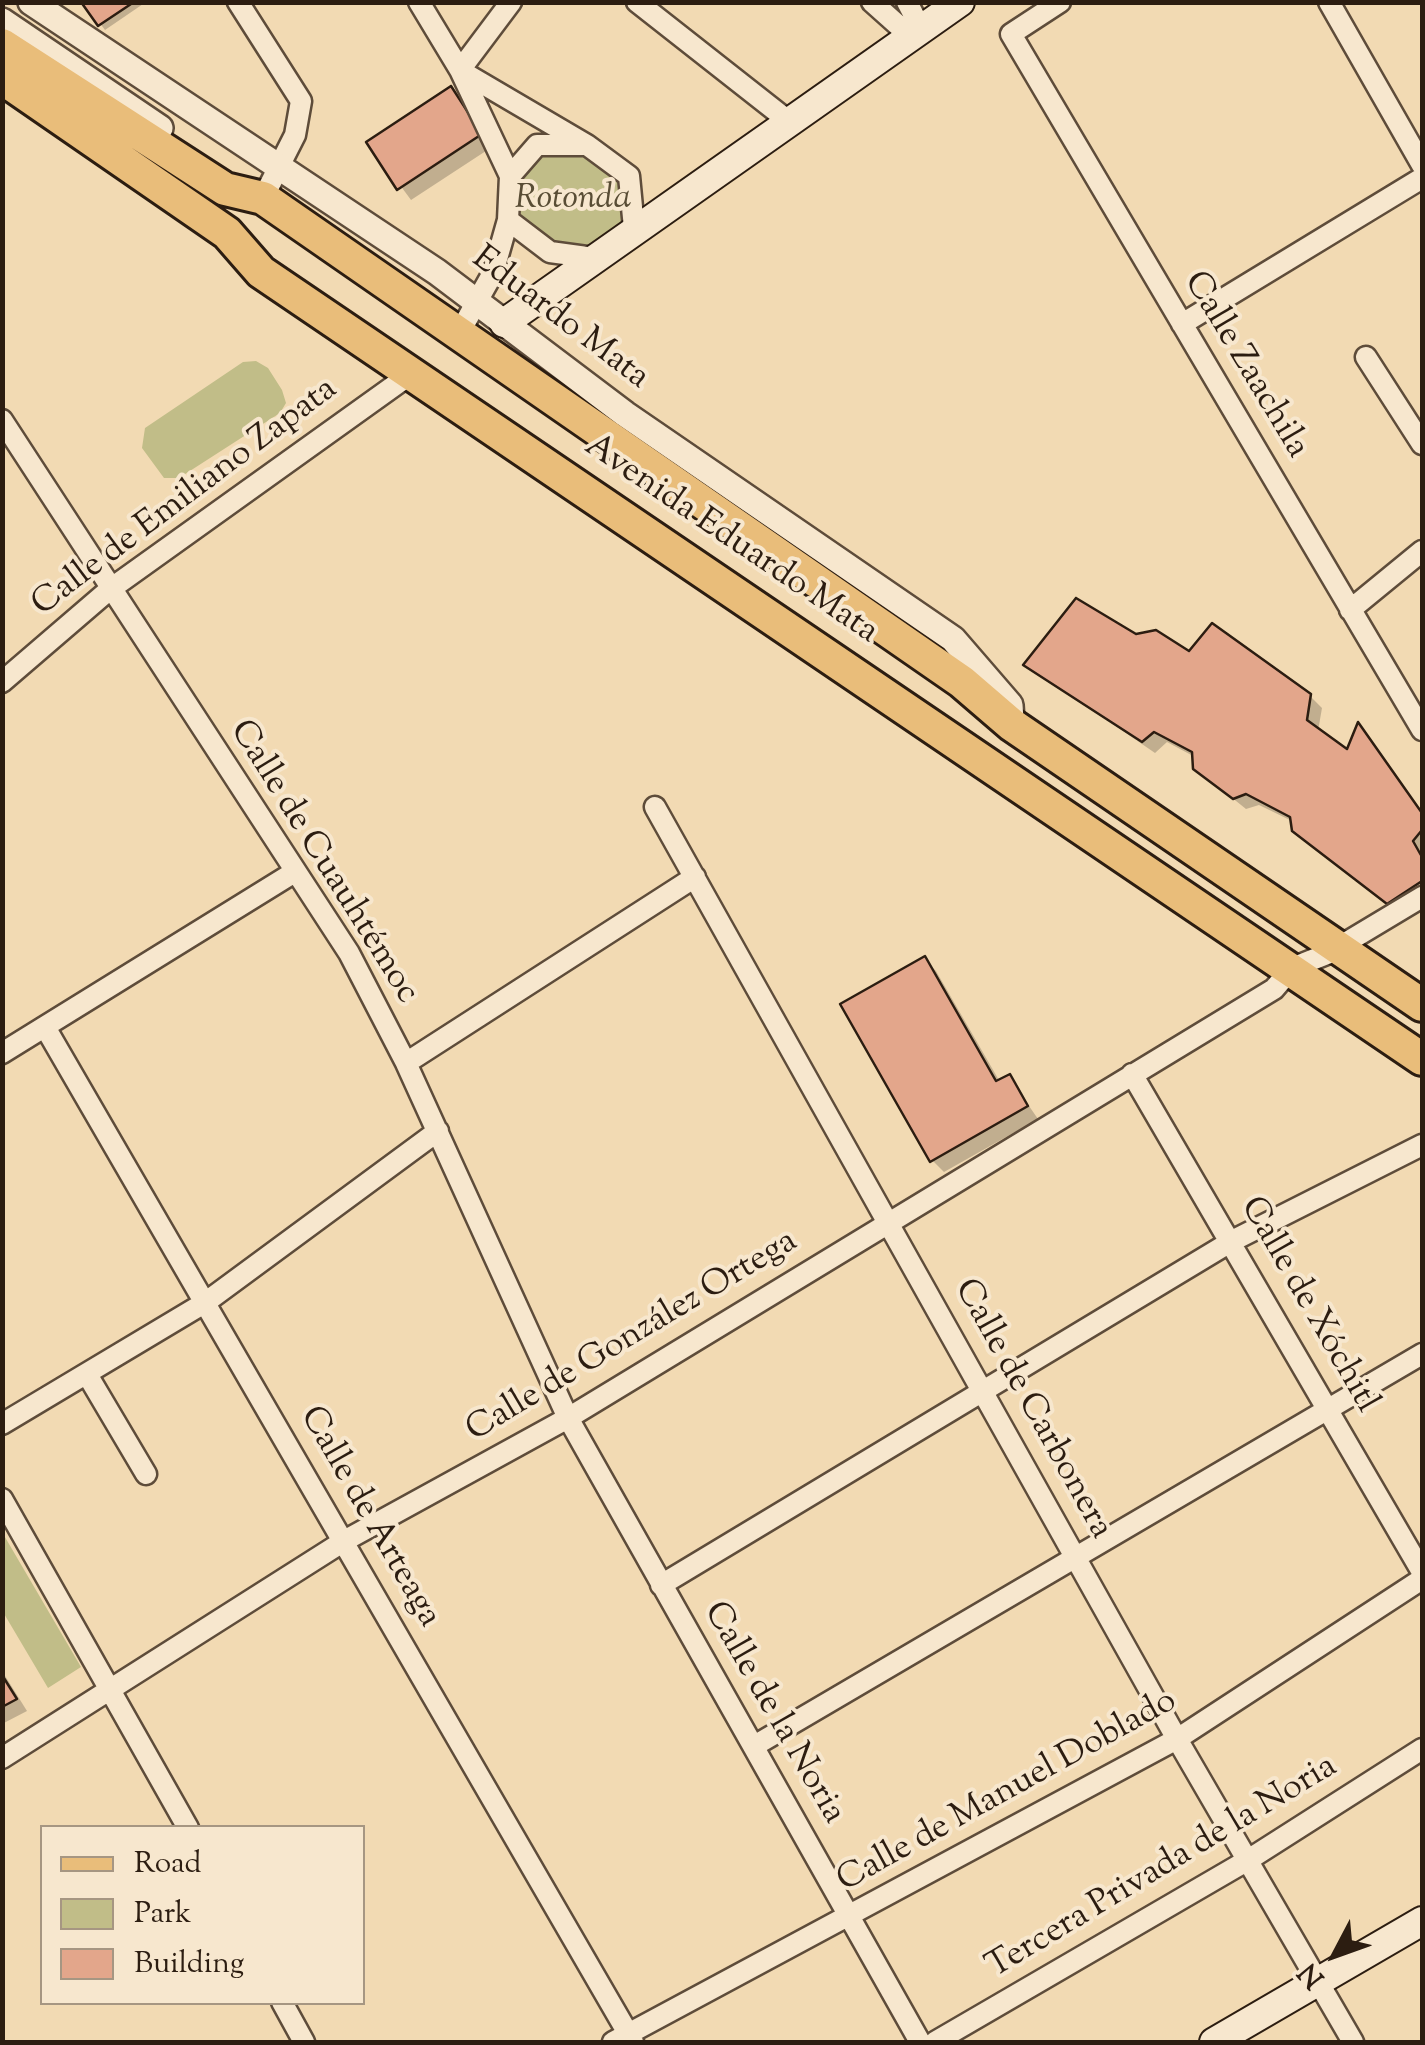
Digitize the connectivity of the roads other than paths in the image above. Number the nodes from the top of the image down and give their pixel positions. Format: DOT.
graph roads {
  1 [pos="31,2"];
  2 [pos="238,2"];
  3 [pos="419,2"];
  4 [pos="512,2"];
  5 [pos="637,2"];
  6 [pos="872,2"];
  7 [pos="960,2"];
  8 [pos="1060,2"];
  9 [pos="1329,2"];
  10 [pos="57,13"];
  11 [pos="2,21"];
  12 [pos="912,21"];
  13 [pos="2,45"];
  14 [pos="460,70"];
  15 [pos="2,78"];
  16 [pos="2,97"];
  17 [pos="791,122"];
  18 [pos="586,145"];
  19 [pos="1422,165"];
  20 [pos="278,167"];
  21 [pos="510,176"];
  22 [pos="1422,178"];
  23 [pos="263,198"];
  24 [pos="508,220"];
  25 [pos="634,228"];
  26 [pos="594,258"];
  27 [pos="261,272"];
  28 [pos="478,306"];
  29 [pos="504,323"];
  30 [pos="1182,324"];
  31 [pos="458,335"];
  32 [pos="1366,358"];
  33 [pos="412,373"];
  34 [pos="2,420"];
  35 [pos="1422,444"];
  36 [pos="1422,551"];
  37 [pos="109,590"];
  38 [pos="1350,610"];
  39 [pos="818,649"];
  40 [pos="2,682"];
  41 [pos="962,682"];
  42 [pos="1012,725"];
  43 [pos="1422,730"];
  44 [pos="655,807"];
  45 [pos="293,873"];
  46 [pos="695,877"];
  47 [pos="1422,898"];
  48 [pos="1335,950"];
  49 [pos="1292,968"];
  50 [pos="1422,1005"];
  51 [pos="46,1027"];
  52 [pos="2,1052"];
  53 [pos="1422,1058"];
  54 [pos="406,1062"];
  55 [pos="1132,1074"];
  56 [pos="438,1131"];
  57 [pos="1422,1145"];
  58 [pos="888,1223"];
  59 [pos="1232,1241"];
  60 [pos="206,1302"];
  61 [pos="1422,1354"];
  62 [pos="88,1376"];
  63 [pos="985,1393"];
  64 [pos="1328,1406"];
  65 [pos="568,1418"];
  66 [pos="2,1424"];
  67 [pos="146,1474"];
  68 [pos="2,1499"];
  69 [pos="344,1541"];
  70 [pos="1077,1557"];
  71 [pos="1422,1576"];
  72 [pos="661,1585"];
  73 [pos="112,1687"];
  74 [pos="1177,1739"];
  75 [pos="754,1746"];
  76 [pos="1422,1748"];
  77 [pos="2,1758"];
  78 [pos="186,1825"];
  79 [pos="1248,1860"];
  80 [pos="851,1917"];
  81 [pos="1422,1921"];
  82 [pos="1316,1983"];
  83 [pos="284,2005"];
  84 [pos="625,2040"];
  85 [pos="304,2042"];
  86 [pos="920,2042"];
  87 [pos="936,2042"];
  88 [pos="1214,2042"];
  89 [pos="1353,2042"];
  1 -- 10 [label="street, Eduardo Mata"];
  2 -- 20 [label="street"];
  3 -- 14 [label="street"];
  4 -- 14 [label="street"];
  5 -- 17 [label="street"];
  6 -- 12 [label="street"];
  7 -- 12 [label="main road"];
  8 -- 30 [label="street, Calle Zaachila"];
  9 -- 19 [label="street"];
  10 -- 20 [label="street, Eduardo Mata"];
  11 -- 23 [label="street"];
  12 -- 17 [label="main road"];
  13 -- 23 [label="main road, Avenida Eduardo Mata"];
  14 -- 18 [label="street"];
  14 -- 21 [label="street"];
  15 -- 27 [label="main road, Avenida Eduardo Mata"];
  16 -- 27 [label="street"];
  17 -- 25 [label="main road"];
  18 -- 21 [label="street"];
  18 -- 25 [label="street"];
  20 -- 23 [label="street"];
  20 -- 28 [label="street, Eduardo Mata"];
  21 -- 24 [label="street"];
  22 -- 30 [label="street"];
  23 -- 31 [label="main road, Avenida Eduardo Mata"];
  24 -- 26 [label="street"];
  24 -- 28 [label="street"];
  25 -- 26 [label="main road"];
  26 -- 29 [label="main road"];
  27 -- 33 [label="main road, Avenida Eduardo Mata"];
  28 -- 29 [label="street, Eduardo Mata"];
  28 -- 31 [label="street"];
  29 -- 42 [label="street, Eduardo Mata"];
  30 -- 38 [label="street, Calle Zaachila"];
  31 -- 41 [label="main road, Avenida Eduardo Mata"];
  32 -- 35 [label="street"];
  33 -- 37 [label="street, Calle de Emiliano Zapata"];
  33 -- 39 [label="main road, Avenida Eduardo Mata"];
  34 -- 37 [label="street, Calle de Cuauhtémoc"];
  36 -- 38 [label="street"];
  37 -- 40 [label="street, Calle de Emiliano Zapata"];
  37 -- 45 [label="street, Calle de Cuauhtémoc"];
  38 -- 43 [label="street, Calle Zaachila"];
  39 -- 41 [label="main road"];
  39 -- 49 [label="main road, Avenida Eduardo Mata"];
  41 -- 42 [label="main road, Avenida Eduardo Mata"];
  42 -- 48 [label="main road, Avenida Eduardo Mata"];
  44 -- 46 [label="street, Calle de Carbonera"];
  45 -- 51 [label="street"];
  45 -- 54 [label="street, Calle de Cuauhtémoc"];
  46 -- 54 [label="street"];
  46 -- 58 [label="street, Calle de Carbonera"];
  47 -- 48 [label="street, Calle de González Ortega"];
  48 -- 49 [label="street, Calle de González Ortega"];
  48 -- 50 [label="main road, Avenida Eduardo Mata"];
  49 -- 53 [label="main road, Avenida Eduardo Mata"];
  49 -- 55 [label="street, Calle de González Ortega"];
  51 -- 52 [label="street"];
  51 -- 60 [label="street, Calle de Arteaga"];
  54 -- 56 [label="street, Calle de Cuauhtémoc"];
  55 -- 58 [label="street, Calle de González Ortega"];
  55 -- 59 [label="street, Calle de Xóchitl"];
  56 -- 60 [label="street"];
  56 -- 65 [label="street, Calle de Cuauhtémoc"];
  57 -- 59 [label="street"];
  58 -- 63 [label="street, Calle de Carbonera"];
  58 -- 65 [label="street, Calle de González Ortega"];
  59 -- 63 [label="street"];
  59 -- 64 [label="street, Calle de Xóchitl"];
  60 -- 62 [label="street"];
  60 -- 69 [label="street, Calle de Arteaga"];
  61 -- 64 [label="street"];
  62 -- 66 [label="street"];
  62 -- 67 [label="street"];
  63 -- 70 [label="street, Calle de Carbonera"];
  63 -- 72 [label="street"];
  64 -- 70 [label="street"];
  64 -- 71 [label="street, Calle de Xóchitl"];
  65 -- 69 [label="street, Calle de González Ortega"];
  65 -- 72 [label="street, Calle de la Noria"];
  68 -- 73 [label="street"];
  69 -- 73 [label="street, Calle de González Ortega"];
  69 -- 84 [label="street, Calle de Arteaga"];
  70 -- 74 [label="street, Calle de Carbonera"];
  70 -- 75 [label="street"];
  71 -- 74 [label="street, Calle de Manuel Doblado"];
  72 -- 75 [label="street, Calle de la Noria"];
  73 -- 77 [label="street, Calle de González Ortega"];
  73 -- 78 [label="street"];
  74 -- 79 [label="street, Calle de Carbonera"];
  74 -- 80 [label="street, Calle de Manuel Doblado"];
  75 -- 80 [label="street, Calle de la Noria"];
  76 -- 79 [label="street, Tercera Privada de la Noria"];
  79 -- 82 [label="street, Calle de Carbonera"];
  79 -- 87 [label="street, Tercera Privada de la Noria"];
  80 -- 84 [label="street, Calle de Manuel Doblado"];
  80 -- 86 [label="street, Calle de la Noria"];
  81 -- 82 [label="main road"];
  82 -- 88 [label="main road"];
  82 -- 89 [label="street, Calle de Carbonera"];
  83 -- 85 [label="street"];
}
